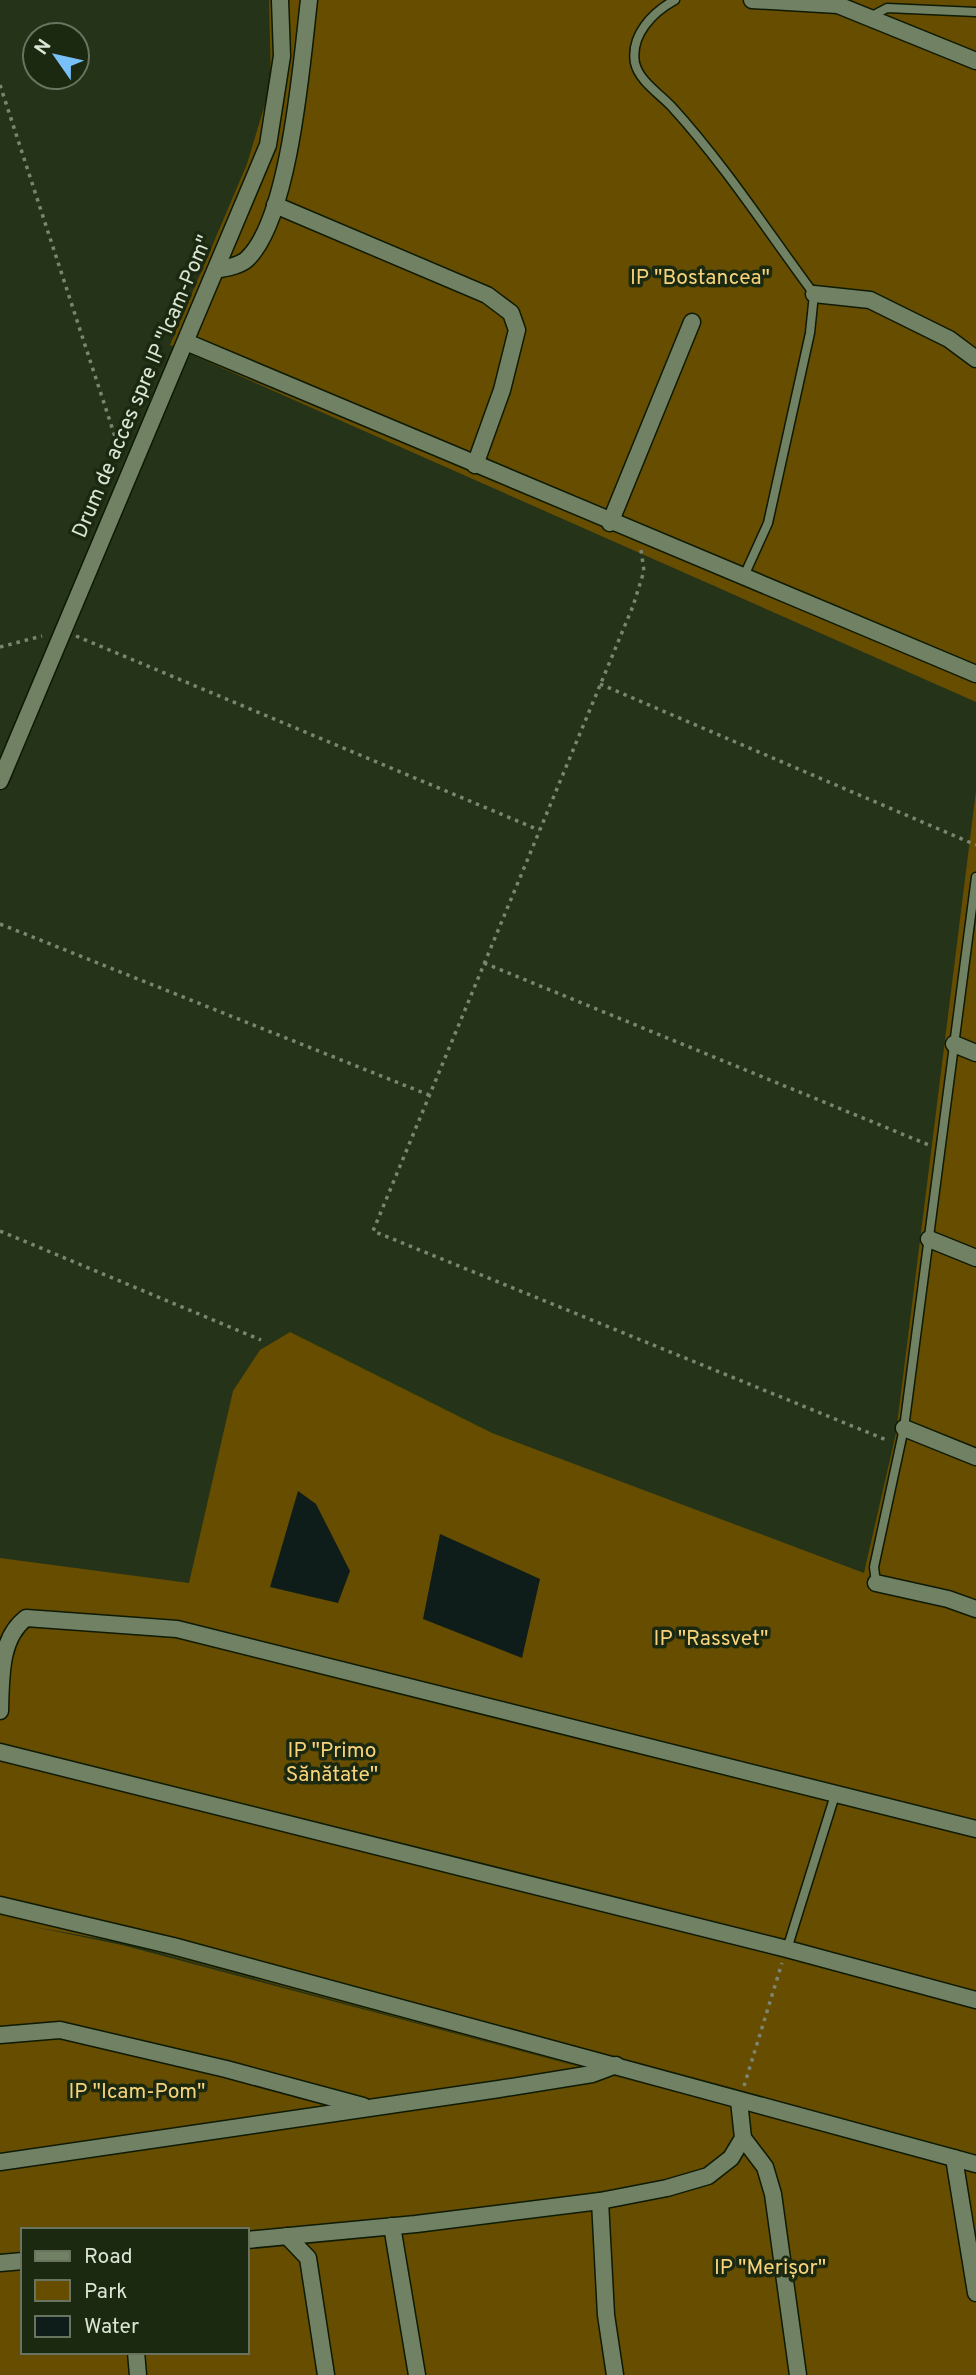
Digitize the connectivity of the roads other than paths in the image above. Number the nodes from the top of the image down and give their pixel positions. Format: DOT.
graph roads {
  1 [pos="280,0"];
  2 [pos="309,0"];
  3 [pos="675,0"];
  4 [pos="752,0"];
  5 [pos="976,12"];
  6 [pos="870,17"];
  7 [pos="976,61"];
  8 [pos="275,205"];
  9 [pos="216,270"];
  10 [pos="814,294"];
  11 [pos="692,322"];
  12 [pos="186,342"];
  13 [pos="976,359"];
  14 [pos="475,466"];
  15 [pos="610,523"];
  16 [pos="743,578"];
  17 [pos="976,674"];
  18 [pos="0,781"];
  19 [pos="976,877"];
  20 [pos="954,1044"];
  21 [pos="976,1053"];
  22 [pos="929,1240"];
  23 [pos="976,1258"];
  24 [pos="904,1428"];
  25 [pos="976,1457"];
  26 [pos="876,1583"];
  27 [pos="976,1609"];
  28 [pos="0,1711"];
  29 [pos="0,1752"];
  30 [pos="835,1795"];
  31 [pos="976,1829"];
  32 [pos="0,1905"];
  33 [pos="787,1949"];
  34 [pos="976,2000"];
  35 [pos="0,2035"];
  36 [pos="616,2065"];
  37 [pos="739,2101"];
  38 [pos="368,2107"];
  39 [pos="743,2138"];
  40 [pos="954,2158"];
  41 [pos="0,2162"];
  42 [pos="976,2164"];
  43 [pos="600,2201"];
  44 [pos="392,2226"];
  45 [pos="287,2236"];
  46 [pos="248,2240"];
  47 [pos="21,2261"];
  48 [pos="0,2263"];
  49 [pos="976,2292"];
  50 [pos="136,2354"];
  51 [pos="138,2375"];
  52 [pos="326,2375"];
  53 [pos="417,2375"];
  54 [pos="615,2375"];
  55 [pos="798,2375"];
  1 -- 9 [label="street, Drum de acces spre IP \"Icam-Pom\""];
  2 -- 8 [label="street"];
  3 -- 10 [label="lane"];
  4 -- 6 [label="street"];
  5 -- 6 [label="lane"];
  6 -- 7 [label="street"];
  8 -- 9 [label="street"];
  8 -- 14 [label="street"];
  9 -- 12 [label="street, Drum de acces spre IP \"Icam-Pom\""];
  10 -- 13 [label="street"];
  10 -- 16 [label="lane"];
  11 -- 15 [label="street"];
  12 -- 14 [label="street"];
  12 -- 18 [label="street, Drum de acces spre IP \"Icam-Pom\""];
  14 -- 15 [label="street"];
  15 -- 16 [label="street"];
  16 -- 17 [label="street"];
  19 -- 20 [label="lane"];
  20 -- 21 [label="street"];
  20 -- 22 [label="lane"];
  22 -- 23 [label="street"];
  22 -- 24 [label="lane"];
  24 -- 25 [label="street"];
  24 -- 26 [label="lane"];
  26 -- 27 [label="street"];
  28 -- 30 [label="street"];
  29 -- 33 [label="street"];
  30 -- 31 [label="street"];
  30 -- 33 [label="lane"];
  32 -- 36 [label="street"];
  33 -- 34 [label="street"];
  35 -- 38 [label="street"];
  36 -- 37 [label="street"];
  36 -- 38 [label="street"];
  37 -- 39 [label="street"];
  37 -- 40 [label="street"];
  38 -- 41 [label="street"];
  39 -- 43 [label="street"];
  39 -- 55 [label="street"];
  40 -- 42 [label="street"];
  40 -- 49 [label="street"];
  43 -- 44 [label="street"];
  43 -- 54 [label="street"];
  44 -- 45 [label="street"];
  44 -- 53 [label="street"];
  45 -- 46 [label="street"];
  45 -- 52 [label="street"];
  47 -- 48 [label="street"];
  50 -- 51 [label="street"];
}
